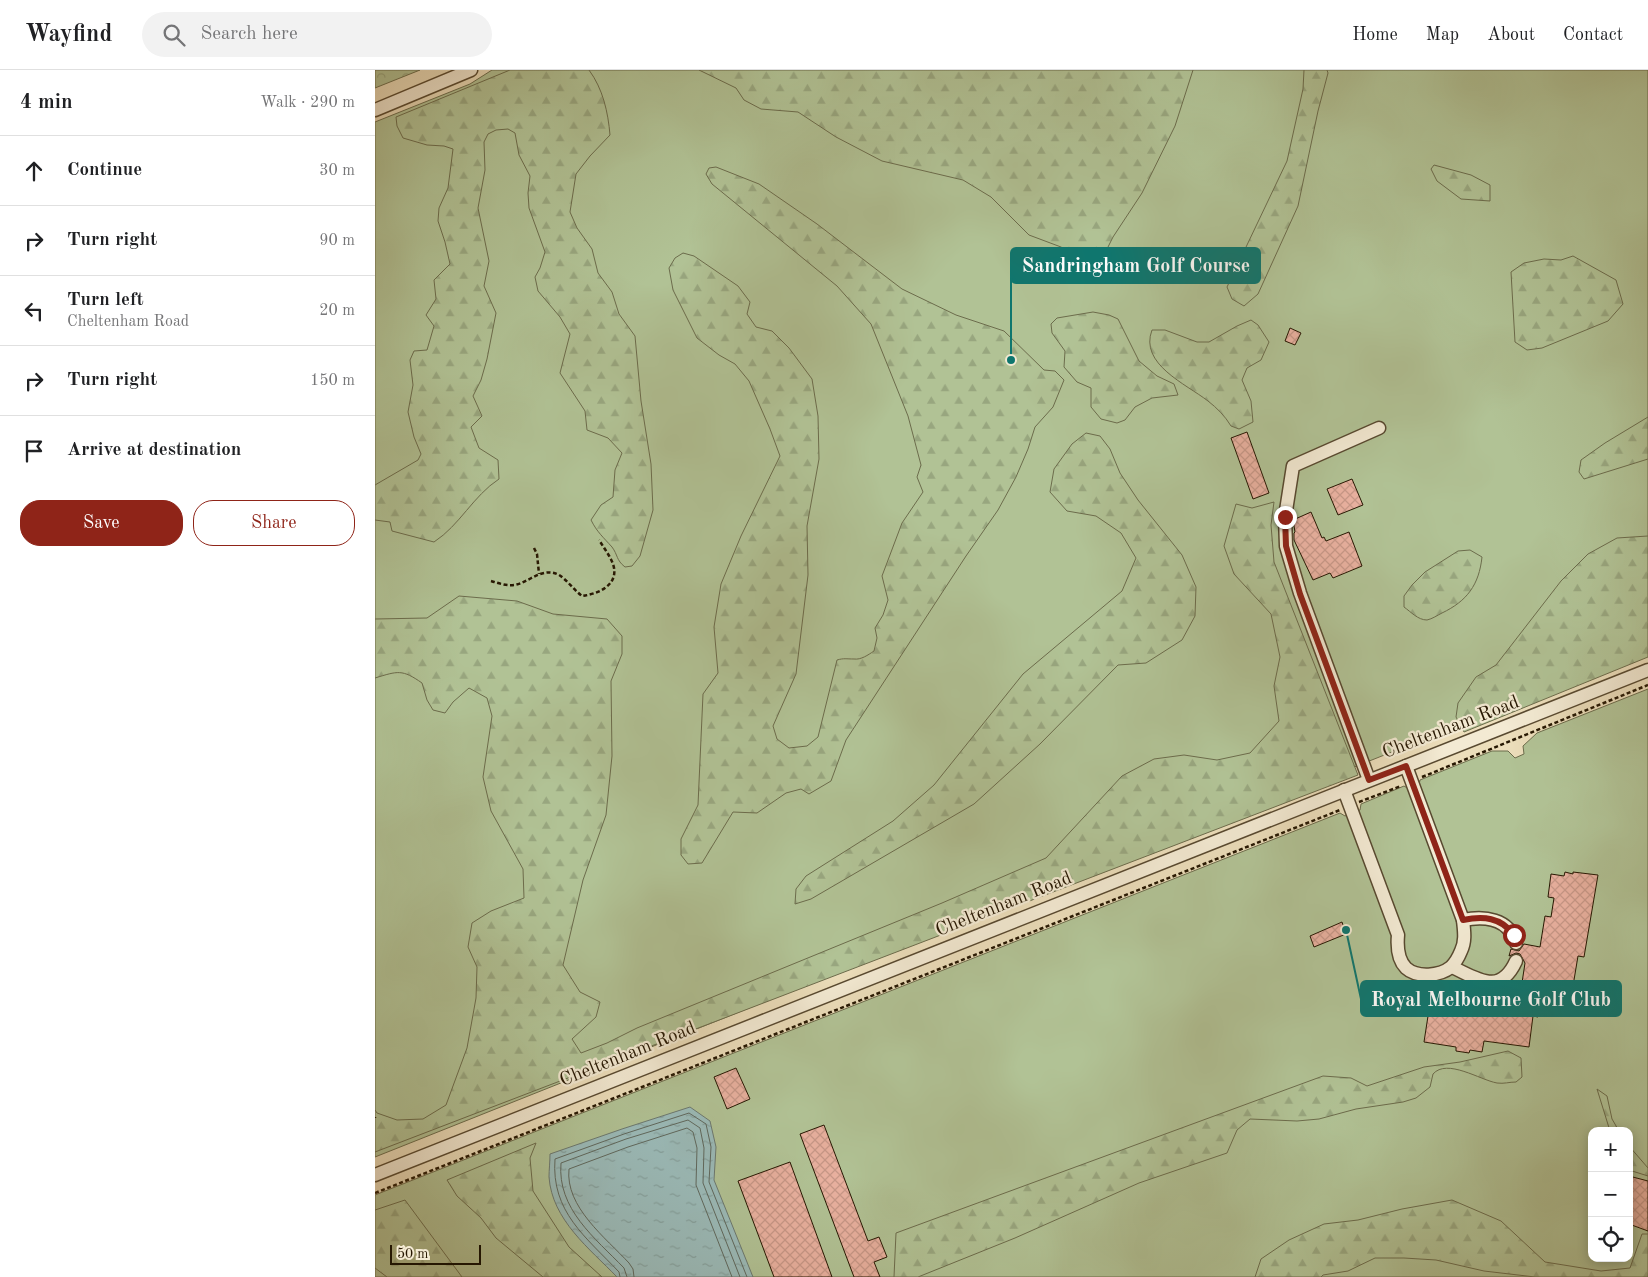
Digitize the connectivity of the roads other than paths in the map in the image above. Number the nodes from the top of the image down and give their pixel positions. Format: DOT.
graph roads {
  1 [pos="471,70"];
  2 [pos="375,110"];
  3 [pos="1379,428"];
  4 [pos="1648,670"];
  5 [pos="1406,766"];
  6 [pos="1369,780"];
  7 [pos="1344,790"];
  8 [pos="1463,920"];
  9 [pos="1516,943"];
  10 [pos="1516,962"];
  11 [pos="1451,967"];
  12 [pos="375,1175"];
  1 -- 2 [label="street"];
  3 -- 6 [label="street"];
  4 -- 5 [label="street, Cheltenham Road"];
  5 -- 6 [label="street, Cheltenham Road"];
  5 -- 8 [label="street"];
  6 -- 7 [label="street, Cheltenham Road"];
  7 -- 11 [label="street"];
  7 -- 12 [label="street, Cheltenham Road"];
  8 -- 9 [label="street"];
  8 -- 11 [label="street"];
  10 -- 11 [label="street"];
}
